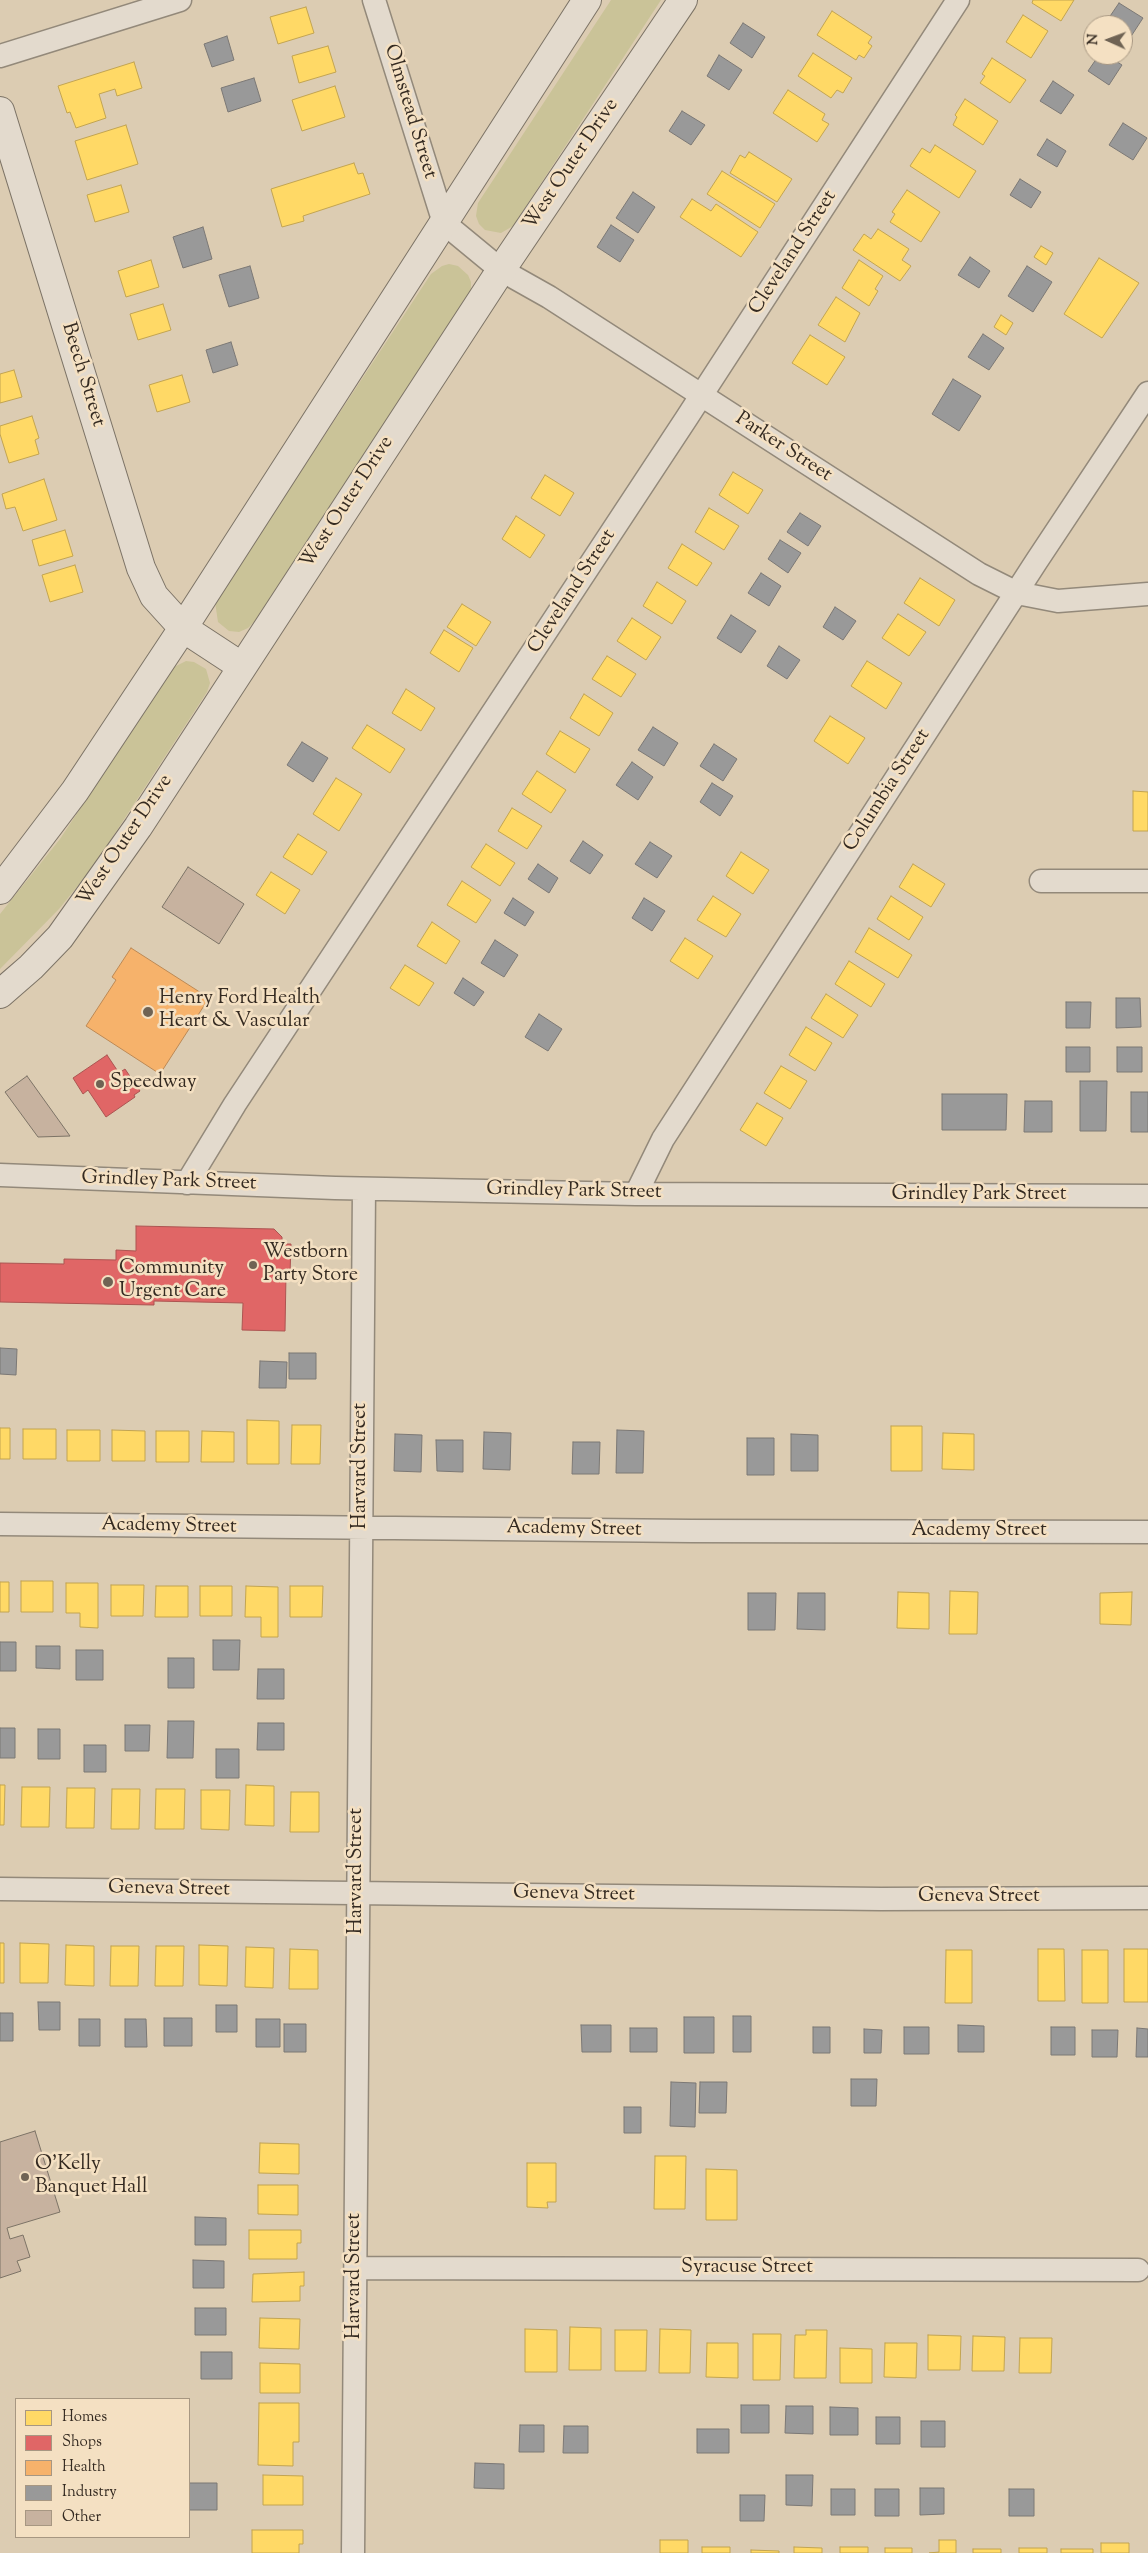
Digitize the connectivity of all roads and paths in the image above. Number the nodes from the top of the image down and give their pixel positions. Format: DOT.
graph roads {
  1 [pos="180,0"];
  2 [pos="374,0"];
  3 [pos="587,0"];
  4 [pos="683,0"];
  5 [pos="958,0"];
  6 [pos="0,56"];
  7 [pos="0,111"];
  8 [pos="444,223"];
  9 [pos="501,270"];
  10 [pos="1148,393"];
  11 [pos="702,396"];
  12 [pos="1017,593"];
  13 [pos="1148,594"];
  14 [pos="184,628"];
  15 [pos="241,666"];
  16 [pos="1041,881"];
  17 [pos="1148,881"];
  18 [pos="0,890"];
  19 [pos="0,994"];
  20 [pos="0,1175"];
  21 [pos="186,1183"];
  22 [pos="364,1189"];
  23 [pos="636,1194"];
  24 [pos="1148,1196"];
  25 [pos="0,1524"];
  26 [pos="362,1529"];
  27 [pos="1148,1532"];
  28 [pos="0,1889"];
  29 [pos="358,1893"];
  30 [pos="1148,1898"];
  31 [pos="356,2268"];
  32 [pos="1138,2270"];
  33 [pos="354,2553"];
  1 -- 6 [label="street"];
  2 -- 8 [label="street, Olmstead Street"];
  3 -- 8 [label="main road"];
  4 -- 9 [label="main road, West Outer Drive"];
  5 -- 11 [label="street, Cleveland Street"];
  7 -- 14 [label="main road, Beech Street"];
  8 -- 9 [label="street, Parker Street"];
  8 -- 14 [label="main road"];
  9 -- 11 [label="street, Parker Street"];
  9 -- 15 [label="main road, West Outer Drive"];
  10 -- 12 [label="street, Columbia Street"];
  11 -- 12 [label="street, Parker Street"];
  11 -- 21 [label="street, Cleveland Street"];
  12 -- 13 [label="street, Parker Street"];
  12 -- 23 [label="street, Columbia Street"];
  14 -- 15 [label="main road, Beech Street"];
  14 -- 18 [label="main road"];
  15 -- 19 [label="main road, West Outer Drive"];
  16 -- 17 [label="street"];
  20 -- 21 [label="street, Grindley Park Street"];
  21 -- 22 [label="street, Grindley Park Street"];
  22 -- 23 [label="street, Grindley Park Street"];
  22 -- 26 [label="street, Harvard Street"];
  23 -- 24 [label="street, Grindley Park Street"];
  25 -- 26 [label="street, Academy Street"];
  26 -- 27 [label="street, Academy Street"];
  26 -- 29 [label="street, Harvard Street"];
  28 -- 29 [label="street, Geneva Street"];
  29 -- 30 [label="street, Geneva Street"];
  29 -- 31 [label="street, Harvard Street"];
  31 -- 32 [label="street, Syracuse Street"];
  31 -- 33 [label="street, Harvard Street"];
}
